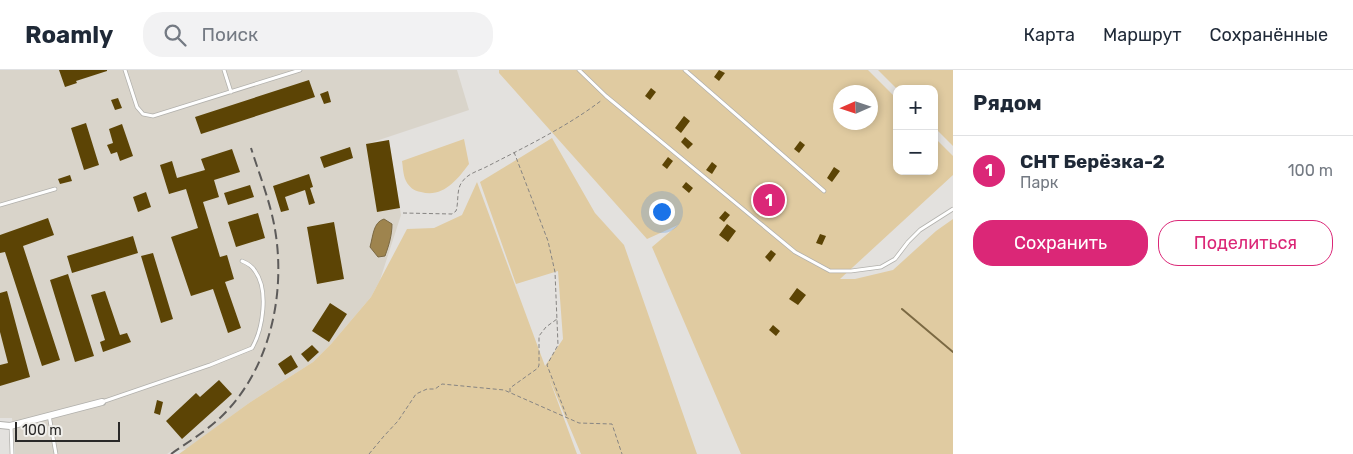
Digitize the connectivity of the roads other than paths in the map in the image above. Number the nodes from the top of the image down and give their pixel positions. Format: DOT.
graph roads {
  1 [pos="125,70"];
  2 [pos="224,70"];
  3 [pos="300,70"];
  4 [pos="579,70"];
  5 [pos="685,70"];
  6 [pos="231,92"];
  7 [pos="55,189"];
  8 [pos="824,191"];
  9 [pos="0,205"];
  10 [pos="953,209"];
  11 [pos="242,261"];
  12 [pos="215,359"];
  13 [pos="210,365"];
  14 [pos="102,402"];
  15 [pos="50,415"];
  16 [pos="0,425"];
  17 [pos="10,426"];
  18 [pos="12,454"];
  19 [pos="56,454"];
  1 -- 6 [label="lane"];
  2 -- 6 [label="lane"];
  3 -- 6 [label="lane"];
  4 -- 10 [label="lane"];
  5 -- 8 [label="lane"];
  7 -- 9 [label="lane"];
  11 -- 13 [label="lane"];
  12 -- 13 [label="lane"];
  13 -- 14 [label="lane"];
  14 -- 15 [label="street"];
  15 -- 17 [label="street"];
  15 -- 19 [label="lane"];
  16 -- 17 [label="street"];
  17 -- 18 [label="lane"];
}
